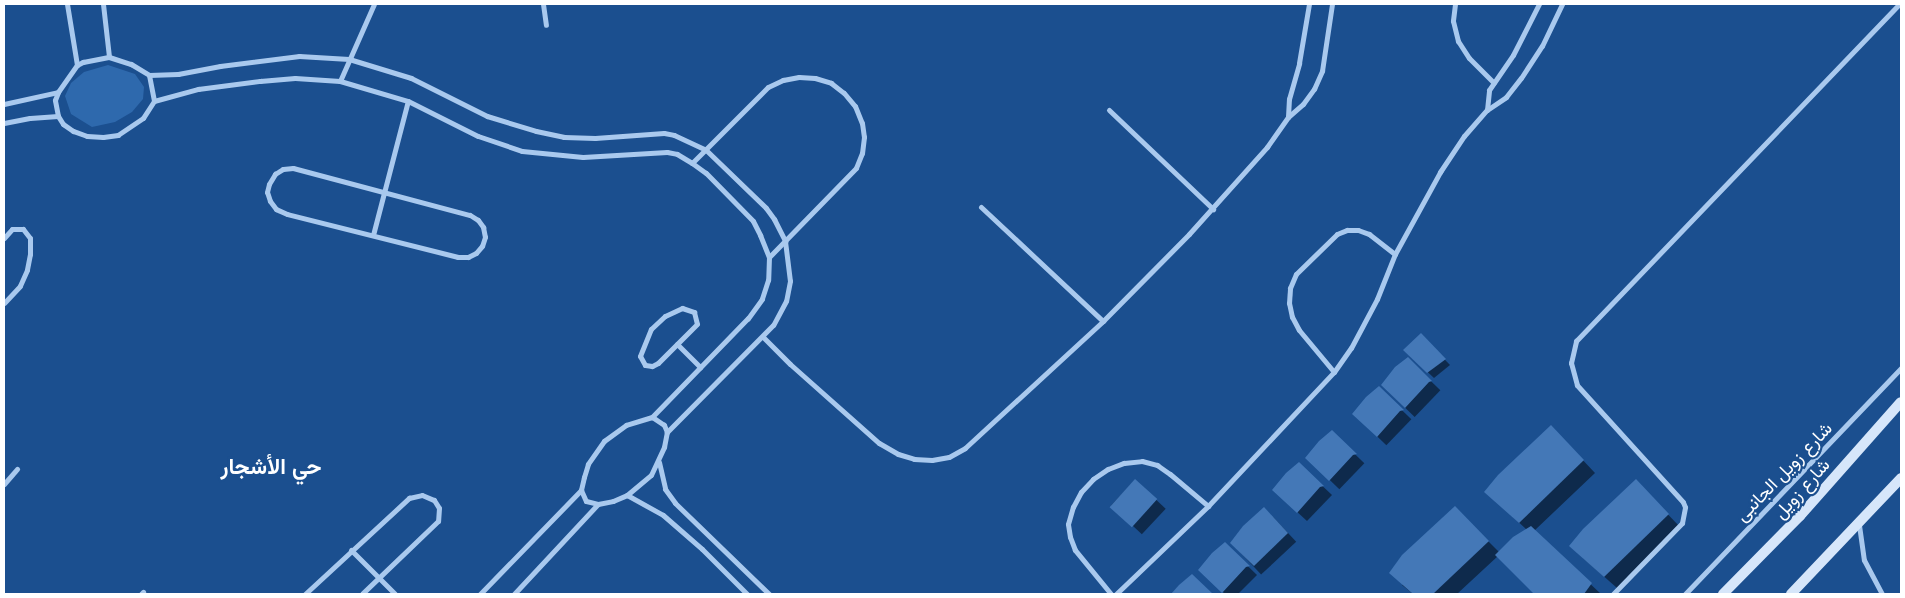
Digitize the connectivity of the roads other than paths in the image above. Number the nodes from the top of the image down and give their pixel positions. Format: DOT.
graph roads {
  1 [pos="67,4"];
  2 [pos="103,4"];
  3 [pos="374,4"];
  4 [pos="543,4"];
  5 [pos="1308,4"];
  6 [pos="1332,4"];
  7 [pos="1455,4"];
  8 [pos="1539,4"];
  9 [pos="1562,4"];
  10 [pos="1899,4"];
  11 [pos="546,25"];
  12 [pos="109,57"];
  13 [pos="349,59"];
  14 [pos="77,65"];
  15 [pos="149,75"];
  16 [pos="340,80"];
  17 [pos="1494,83"];
  18 [pos="58,92"];
  19 [pos="154,101"];
  20 [pos="408,101"];
  21 [pos="4,104"];
  22 [pos="1109,110"];
  23 [pos="1487,110"];
  24 [pos="58,116"];
  25 [pos="1288,117"];
  26 [pos="4,124"];
  27 [pos="706,150"];
  28 [pos="692,163"];
  29 [pos="385,192"];
  30 [pos="981,206"];
  31 [pos="1213,209"];
  32 [pos="373,235"];
  33 [pos="4,238"];
  34 [pos="784,241"];
  35 [pos="1395,254"];
  36 [pos="769,257"];
  37 [pos="4,303"];
  38 [pos="1103,321"];
  39 [pos="763,337"];
  40 [pos="677,344"];
  41 [pos="700,367"];
  42 [pos="1901,368"];
  43 [pos="1334,372"];
  44 [pos="1901,402"];
  45 [pos="652,417"];
  46 [pos="667,432"];
  47 [pos="659,462"];
  48 [pos="17,469"];
  49 [pos="1901,478"];
  50 [pos="4,484"];
  51 [pos="581,490"];
  52 [pos="627,495"];
  53 [pos="598,504"];
  54 [pos="1208,506"];
  55 [pos="1859,525"];
  56 [pos="351,550"];
  57 [pos="379,578"];
  58 [pos="306,594"];
  59 [pos="362,594"];
  60 [pos="395,594"];
  61 [pos="480,594"];
  62 [pos="514,594"];
  63 [pos="748,594"];
  64 [pos="769,594"];
  65 [pos="1111,594"];
  66 [pos="1116,594"];
  67 [pos="1613,594"];
  68 [pos="1685,594"];
  69 [pos="1723,594"];
  70 [pos="1791,594"];
  71 [pos="1882,594"];
  1 -- 14 [label="street"];
  2 -- 12 [label="street"];
  3 -- 13 [label="street"];
  4 -- 11 [label="street"];
  5 -- 25 [label="street"];
  6 -- 25 [label="street"];
  7 -- 17 [label="street"];
  8 -- 17 [label="street"];
  9 -- 23 [label="street"];
  10 -- 67 [label="street"];
  12 -- 14 [label="street"];
  12 -- 15 [label="street"];
  13 -- 15 [label="street"];
  13 -- 16 [label="street"];
  13 -- 27 [label="street"];
  14 -- 18 [label="street"];
  15 -- 19 [label="street"];
  16 -- 19 [label="street"];
  16 -- 20 [label="street"];
  17 -- 23 [label="street"];
  18 -- 21 [label="street"];
  18 -- 24 [label="street"];
  19 -- 24 [label="street"];
  20 -- 28 [label="street"];
  20 -- 29 [label="street"];
  22 -- 31 [label="street"];
  23 -- 35 [label="street"];
  24 -- 26 [label="street"];
  25 -- 31 [label="street"];
  27 -- 28 [label="street"];
  27 -- 34 [label="street"];
  27 -- 34 [label="street"];
  28 -- 36 [label="street"];
  29 -- 32 [label="street"];
  29 -- 32 [label="street"];
  29 -- 32 [label="street"];
  30 -- 38 [label="street"];
  31 -- 38 [label="street"];
  33 -- 37 [label="street"];
  34 -- 36 [label="street"];
  34 -- 39 [label="street"];
  35 -- 43 [label="street"];
  35 -- 43 [label="street"];
  36 -- 41 [label="street"];
  38 -- 39 [label="street"];
  39 -- 46 [label="street"];
  40 -- 40 [label="street"];
  40 -- 41 [label="street"];
  41 -- 45 [label="street"];
  42 -- 68 [label="street, شارع زويل الجانبى"];
  43 -- 54 [label="street"];
  44 -- 69 [label="main road, شارع زويل"];
  45 -- 46 [label="street"];
  45 -- 51 [label="street"];
  46 -- 47 [label="street"];
  47 -- 52 [label="street"];
  47 -- 64 [label="street"];
  48 -- 50 [label="street"];
  49 -- 55 [label="main road"];
  51 -- 53 [label="street"];
  51 -- 61 [label="street"];
  52 -- 53 [label="street"];
  52 -- 63 [label="street"];
  53 -- 62 [label="street"];
  54 -- 65 [label="street"];
  54 -- 66 [label="street"];
  55 -- 70 [label="main road"];
  55 -- 71 [label="street"];
  56 -- 57 [label="street"];
  56 -- 57 [label="street"];
  56 -- 58 [label="street"];
  57 -- 59 [label="street"];
  57 -- 60 [label="street"];
}
